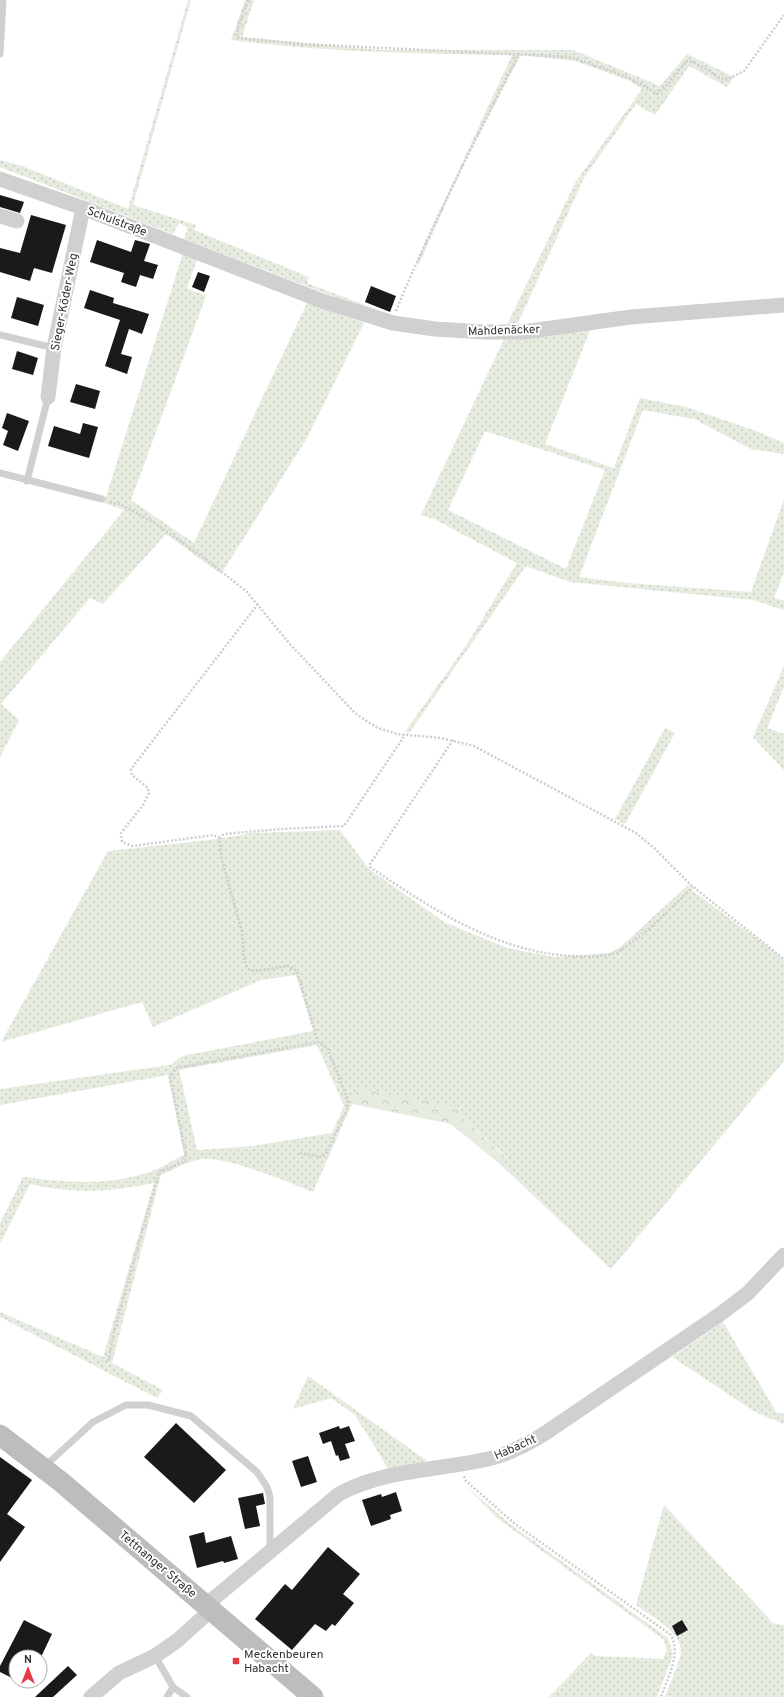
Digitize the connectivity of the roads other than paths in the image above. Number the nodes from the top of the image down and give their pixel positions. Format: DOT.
graph roads {
  1 [pos="3,0"];
  2 [pos="0,54"];
  3 [pos="0,179"];
  4 [pos="83,208"];
  5 [pos="0,216"];
  6 [pos="17,221"];
  7 [pos="232,266"];
  8 [pos="784,305"];
  9 [pos="0,334"];
  10 [pos="54,348"];
  11 [pos="48,397"];
  12 [pos="0,473"];
  13 [pos="27,481"];
  14 [pos="102,499"];
  15 [pos="784,1255"];
  16 [pos="0,1435"];
  17 [pos="44,1468"];
  18 [pos="270,1550"];
  19 [pos="209,1608"];
  20 [pos="155,1656"];
  21 [pos="173,1688"];
  22 [pos="91,1697"];
  23 [pos="167,1697"];
  24 [pos="187,1697"];
  25 [pos="313,1697"];
  1 -- 2 [label="lane"];
  3 -- 4 [label="street, Schulstraße"];
  4 -- 7 [label="street, Schulstraße"];
  4 -- 10 [label="street, Sieger-Köder-Weg"];
  5 -- 6 [label="street"];
  7 -- 8 [label="street, Mahdenäcker"];
  9 -- 10 [label="lane"];
  10 -- 11 [label="street, Sieger-Köder-Weg"];
  11 -- 13 [label="lane"];
  12 -- 13 [label="lane"];
  13 -- 14 [label="lane"];
  15 -- 18 [label="street, Habacht"];
  16 -- 17 [label="main road, Tettnanger Straße"];
  17 -- 18 [label="lane"];
  17 -- 19 [label="main road, Tettnanger Straße"];
  18 -- 19 [label="street, Habacht"];
  19 -- 20 [label="street, Habacht"];
  19 -- 25 [label="main road, Tettnanger Straße"];
  20 -- 21 [label="lane"];
  20 -- 22 [label="street, Habacht"];
  21 -- 23 [label="lane"];
  21 -- 24 [label="lane"];
}
